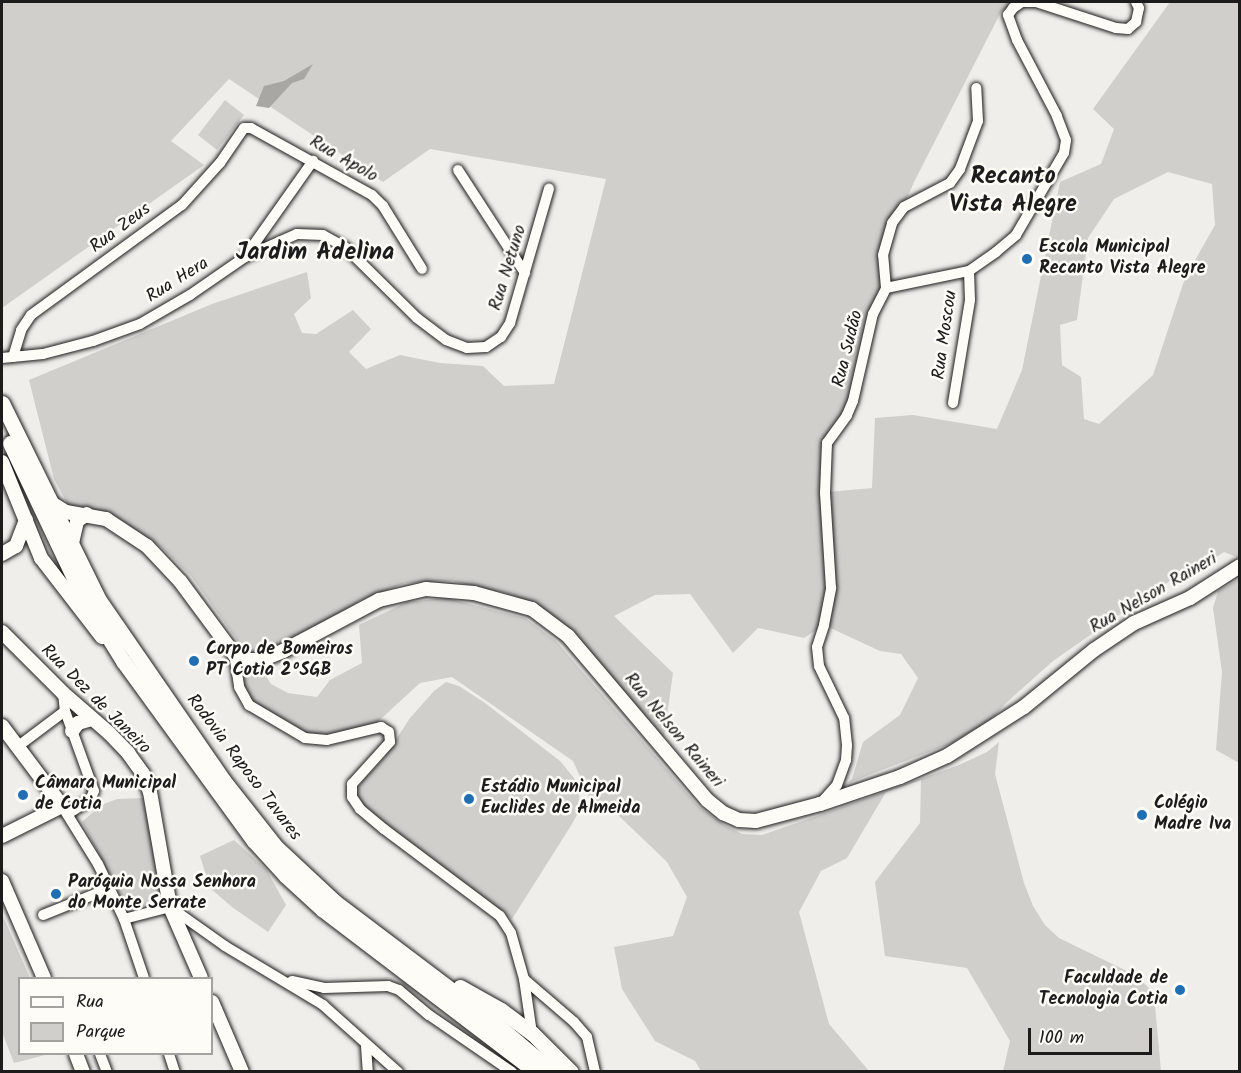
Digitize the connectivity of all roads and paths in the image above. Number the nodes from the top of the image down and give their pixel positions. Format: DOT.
graph roads {
  1 [pos="1136,2"];
  2 [pos="976,88"];
  3 [pos="250,128"];
  4 [pos="313,161"];
  5 [pos="458,170"];
  6 [pos="549,189"];
  7 [pos="245,257"];
  8 [pos="422,269"];
  9 [pos="969,271"];
  10 [pos="525,273"];
  11 [pos="886,288"];
  12 [pos="7,357"];
  13 [pos="2,366"];
  14 [pos="2,403"];
  15 [pos="953,403"];
  16 [pos="2,425"];
  17 [pos="2,462"];
  18 [pos="53,504"];
  19 [pos="87,514"];
  20 [pos="26,520"];
  21 [pos="72,543"];
  22 [pos="16,546"];
  23 [pos="38,550"];
  24 [pos="2,554"];
  25 [pos="1239,566"];
  26 [pos="2,632"];
  27 [pos="234,654"];
  28 [pos="123,661"];
  29 [pos="63,693"];
  30 [pos="65,711"];
  31 [pos="92,719"];
  32 [pos="2,726"];
  33 [pos="72,731"];
  34 [pos="17,747"];
  35 [pos="820,804"];
  36 [pos="65,810"];
  37 [pos="2,836"];
  38 [pos="2,881"];
  39 [pos="110,888"];
  40 [pos="170,907"];
  41 [pos="43,915"];
  42 [pos="124,919"];
  43 [pos="420,967"];
  44 [pos="44,977"];
  45 [pos="144,977"];
  46 [pos="201,977"];
  47 [pos="284,980"];
  48 [pos="524,980"];
  49 [pos="213,1004"];
  50 [pos="532,1033"];
  51 [pos="366,1046"];
  52 [pos="77,1055"];
  53 [pos="101,1055"];
  54 [pos="170,1055"];
  55 [pos="394,1069"];
  56 [pos="83,1071"];
  57 [pos="107,1071"];
  58 [pos="175,1071"];
  59 [pos="242,1071"];
  60 [pos="369,1071"];
  61 [pos="378,1071"];
  62 [pos="512,1071"];
  63 [pos="536,1071"];
  64 [pos="553,1071"];
  65 [pos="571,1071"];
  66 [pos="595,1071"];
  1 -- 9 [label="street"];
  2 -- 11 [label="street"];
  3 -- 4 [label="street, Rua Apolo"];
  3 -- 12 [label="street, Rua Zeus"];
  4 -- 7 [label="street, Rua Hera"];
  4 -- 8 [label="street, Rua Apolo"];
  5 -- 10 [label="street"];
  6 -- 10 [label="street, Rua Netuno"];
  7 -- 10 [label="street, Rua Netuno"];
  7 -- 12 [label="street, Rua Hera"];
  9 -- 11 [label="street"];
  9 -- 15 [label="street, Rua Moscou"];
  11 -- 35 [label="street, Rua Sudão"];
  12 -- 13 [label="street"];
  14 -- 18 [label="highway, Rodovia Raposo Tavares"];
  16 -- 28 [label="highway, Rodovia Raposo Tavares"];
  17 -- 20 [label="main road"];
  18 -- 19 [label="main road"];
  18 -- 21 [label="highway, Rodovia Raposo Tavares"];
  19 -- 21 [label="main road"];
  19 -- 27 [label="main road"];
  20 -- 22 [label="main road"];
  20 -- 23 [label="main road"];
  21 -- 43 [label="highway, Rodovia Raposo Tavares"];
  22 -- 23 [label="main road"];
  22 -- 24 [label="main road"];
  23 -- 28 [label="main road"];
  25 -- 35 [label="main road, Rua Nelson Raineri"];
  26 -- 29 [label="main road, Rua Dez de Janeiro"];
  27 -- 35 [label="main road, Rua Nelson Raineri"];
  27 -- 48 [label="street"];
  28 -- 63 [label="highway, Rodovia Raposo Tavares"];
  29 -- 30 [label="street"];
  29 -- 31 [label="main road, Rua Dez de Janeiro"];
  30 -- 33 [label="street"];
  30 -- 34 [label="street"];
  31 -- 33 [label="main road"];
  31 -- 40 [label="main road, Rua Dez de Janeiro"];
  32 -- 34 [label="main road"];
  33 -- 36 [label="street"];
  34 -- 36 [label="main road"];
  36 -- 37 [label="main road"];
  36 -- 39 [label="street"];
  38 -- 44 [label="main road"];
  39 -- 41 [label="street"];
  39 -- 42 [label="street"];
  40 -- 42 [label="street"];
  40 -- 46 [label="main road, Rua Dez de Janeiro"];
  40 -- 47 [label="street"];
  42 -- 45 [label="street"];
  43 -- 50 [label="highway"];
  43 -- 64 [label="highway, Rodovia Raposo Tavares"];
  47 -- 51 [label="street"];
  47 -- 62 [label="street"];
  48 -- 50 [label="street"];
  48 -- 66 [label="street"];
  49 -- 59 [label="main road"];
  50 -- 65 [label="highway"];
  51 -- 55 [label="street"];
  51 -- 60 [label="street"];
  52 -- 56 [label="main road"];
  53 -- 57 [label="street"];
  54 -- 58 [label="street"];
  55 -- 61 [label="street"];
}
